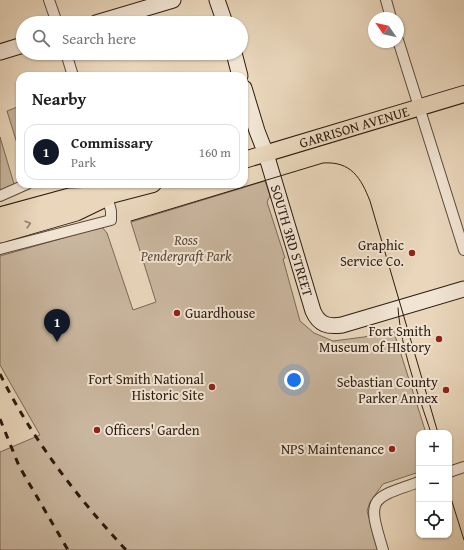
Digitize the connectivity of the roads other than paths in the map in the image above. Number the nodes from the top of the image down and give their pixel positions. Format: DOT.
graph roads {
  1 [pos="49,0"];
  2 [pos="173,0"];
  3 [pos="218,0"];
  4 [pos="386,0"];
  5 [pos="389,12"];
  6 [pos="55,16"];
  7 [pos="119,16"];
  8 [pos="222,16"];
  9 [pos="16,47"];
  10 [pos="400,48"];
  11 [pos="0,52"];
  12 [pos="68,60"];
  13 [pos="236,60"];
  14 [pos="72,72"];
  15 [pos="239,72"];
  16 [pos="464,94"];
  17 [pos="248,101"];
  18 [pos="419,108"];
  19 [pos="266,154"];
  20 [pos="248,159"];
  21 [pos="18,188"];
  22 [pos="122,188"];
  23 [pos="106,190"];
  24 [pos="0,196"];
  25 [pos="55,209"];
  26 [pos="0,217"];
  27 [pos="0,232"];
  28 [pos="0,250"];
  29 [pos="464,250"];
  30 [pos="464,289"];
  31 [pos="464,467"];
  32 [pos="452,471"];
  33 [pos="416,483"];
  34 [pos="383,550"];
  1 -- 6 [label="street"];
  2 -- 7 [label="street"];
  3 -- 8 [label="street"];
  4 -- 5 [label="street"];
  9 -- 11 [label="street"];
  10 -- 18 [label="street"];
  12 -- 14 [label="street"];
  13 -- 15 [label="street"];
  16 -- 18 [label="main road, GARRISON AVENUE"];
  17 -- 19 [label="street, SOUTH 3RD STREET"];
  18 -- 19 [label="main road, GARRISON AVENUE"];
  18 -- 29 [label="street"];
  19 -- 20 [label="main road, GARRISON AVENUE"];
  19 -- 30 [label="street, SOUTH 3RD STREET"];
  21 -- 24 [label="street"];
  22 -- 23 [label="main road"];
  23 -- 25 [label="highway"];
  23 -- 28 [label="street"];
  25 -- 26 [label="highway"];
  27 -- 25 [label="highway, one-way"];
  31 -- 32 [label="street"];
  33 -- 34 [label="street"];
}
